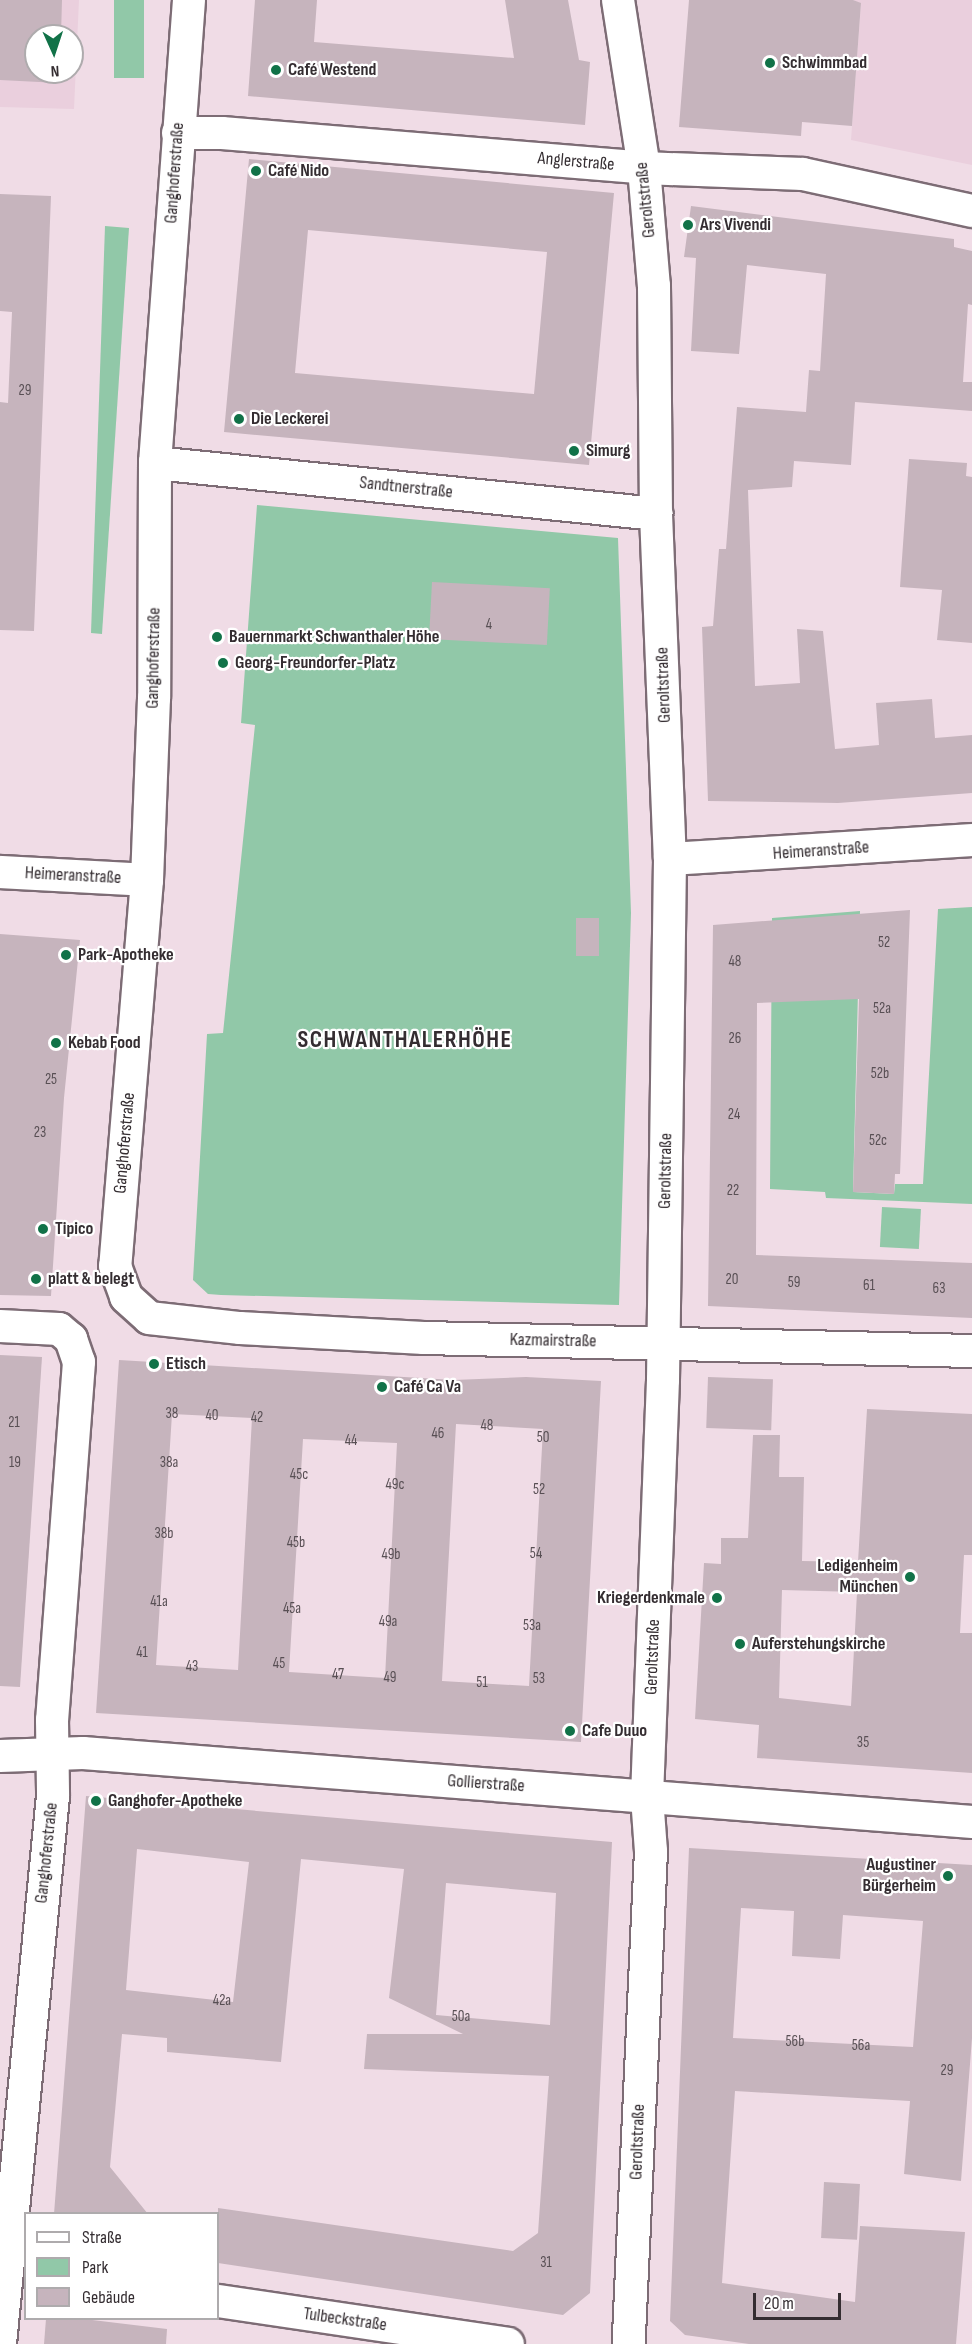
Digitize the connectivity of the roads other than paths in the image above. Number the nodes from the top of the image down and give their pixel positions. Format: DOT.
graph roads {
  1 [pos="189,0"];
  2 [pos="618,0"];
  3 [pos="178,133"];
  4 [pos="644,168"];
  5 [pos="972,211"];
  6 [pos="155,464"];
  7 [pos="656,514"];
  8 [pos="972,840"];
  9 [pos="670,859"];
  10 [pos="0,872"];
  11 [pos="147,880"];
  12 [pos="136,1310"];
  13 [pos="0,1326"];
  14 [pos="663,1341"];
  15 [pos="972,1351"];
  16 [pos="52,1752"];
  17 [pos="0,1756"];
  18 [pos="647,1797"];
  19 [pos="972,1822"];
  20 [pos="10,2272"];
  21 [pos="219,2301"];
  22 [pos="0,2343"];
  23 [pos="508,2344"];
  24 [pos="629,2344"];
  1 -- 3 [label="street, Ganghoferstraße"];
  2 -- 4 [label="street, Geroltstraße"];
  3 -- 4 [label="street, Anglerstraße"];
  3 -- 6 [label="street, Ganghoferstraße"];
  4 -- 5 [label="street, Anglerstraße"];
  4 -- 7 [label="street, Geroltstraße"];
  6 -- 7 [label="street, Sandtnerstraße"];
  6 -- 11 [label="street, Ganghoferstraße"];
  7 -- 9 [label="street, Geroltstraße"];
  8 -- 9 [label="street, Heimeranstraße"];
  9 -- 14 [label="street, Geroltstraße"];
  10 -- 11 [label="street, Heimeranstraße"];
  11 -- 12 [label="street, Ganghoferstraße"];
  12 -- 14 [label="street, Kazmairstraße"];
  13 -- 16 [label="street, Ganghoferstraße"];
  14 -- 15 [label="street, Kazmairstraße"];
  14 -- 18 [label="street, Geroltstraße"];
  16 -- 17 [label="street, Gollierstraße"];
  16 -- 18 [label="street, Gollierstraße"];
  16 -- 20 [label="street, Ganghoferstraße"];
  18 -- 19 [label="street, Gollierstraße"];
  18 -- 24 [label="street, Geroltstraße"];
  20 -- 22 [label="street, Ganghoferstraße"];
  21 -- 23 [label="street, Tulbeckstraße"];
}
